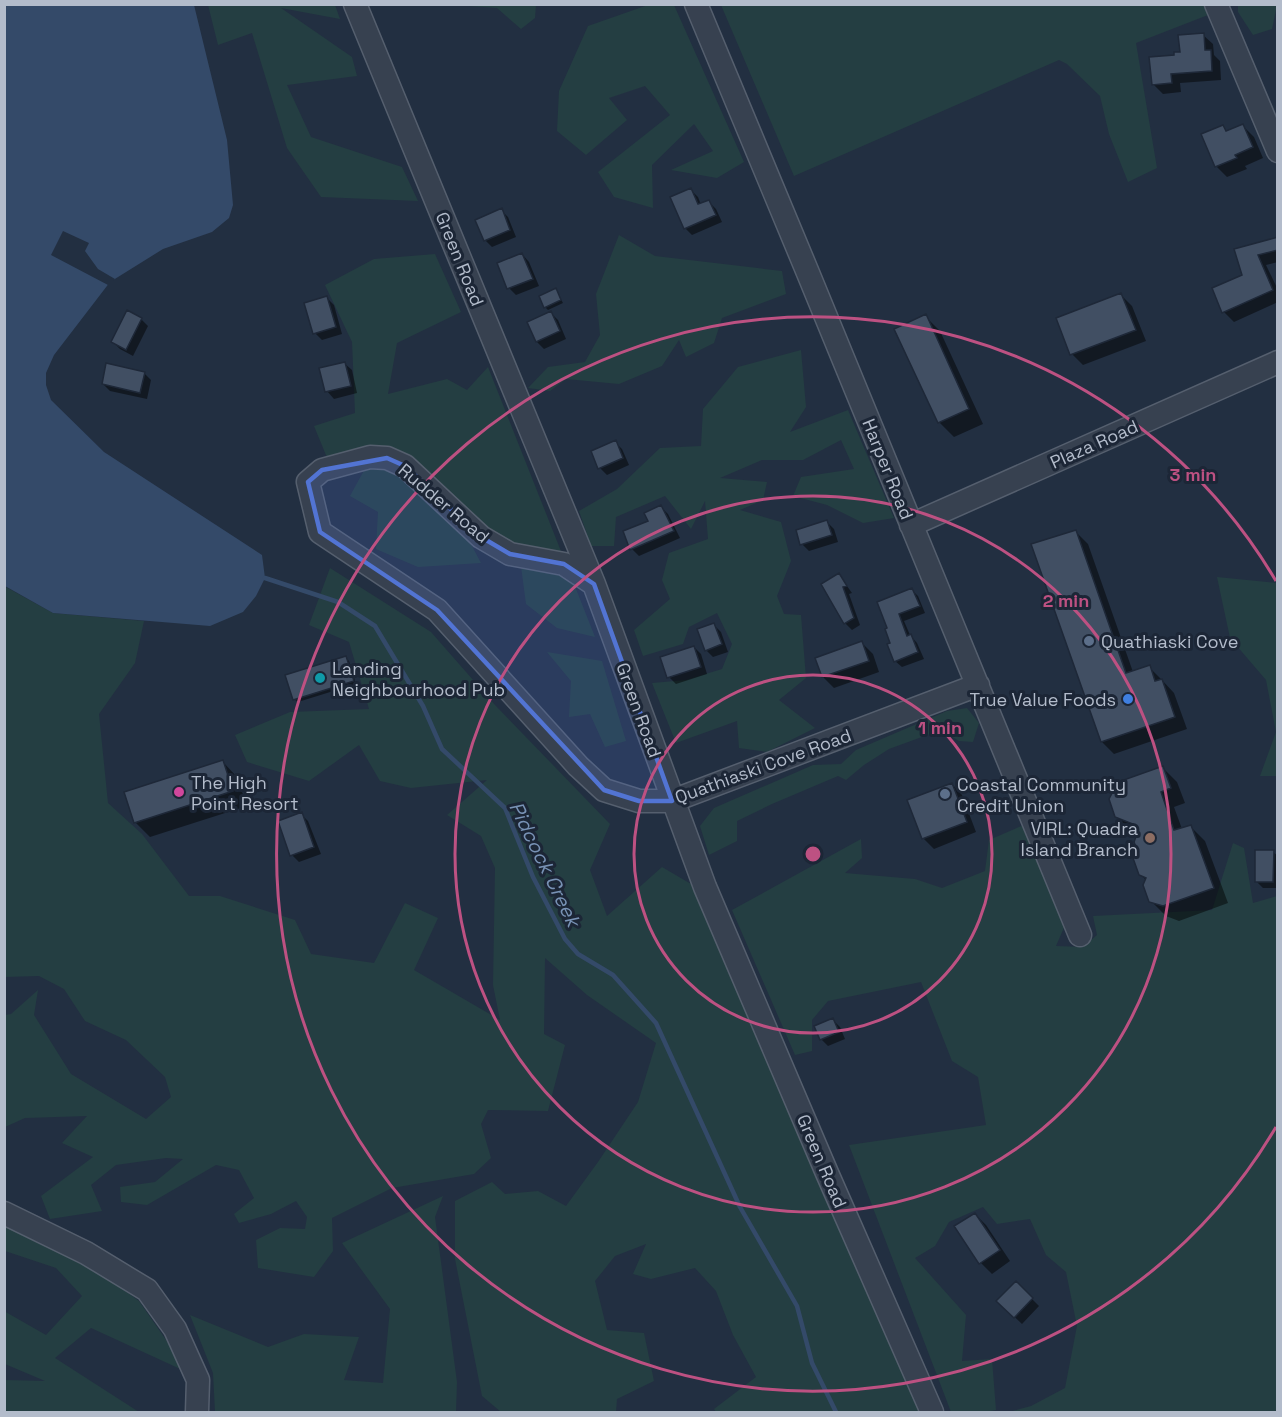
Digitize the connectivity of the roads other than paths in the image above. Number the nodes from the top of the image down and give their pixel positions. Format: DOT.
graph roads {
  1 [pos="355,4"];
  2 [pos="696,4"];
  3 [pos="1216,4"];
  4 [pos="1278,151"];
  5 [pos="1278,362"];
  6 [pos="911,525"];
  7 [pos="320,532"];
  8 [pos="594,584"];
  9 [pos="978,685"];
  10 [pos="672,801"];
  11 [pos="1080,935"];
  12 [pos="4,1213"];
  13 [pos="197,1413"];
  14 [pos="932,1413"];
  1 -- 8 [label="street, Green Road"];
  2 -- 6 [label="street, Harper Road"];
  3 -- 4 [label="street"];
  5 -- 6 [label="street, Plaza Road"];
  6 -- 9 [label="street, Harper Road"];
  7 -- 8 [label="street, Rudder Road"];
  7 -- 10 [label="street, Quathiaski Cove Road"];
  8 -- 10 [label="street, Green Road"];
  9 -- 10 [label="street, Quathiaski Cove Road"];
  9 -- 11 [label="street, Harper Road"];
  10 -- 14 [label="street, Green Road"];
  12 -- 13 [label="street"];
}
